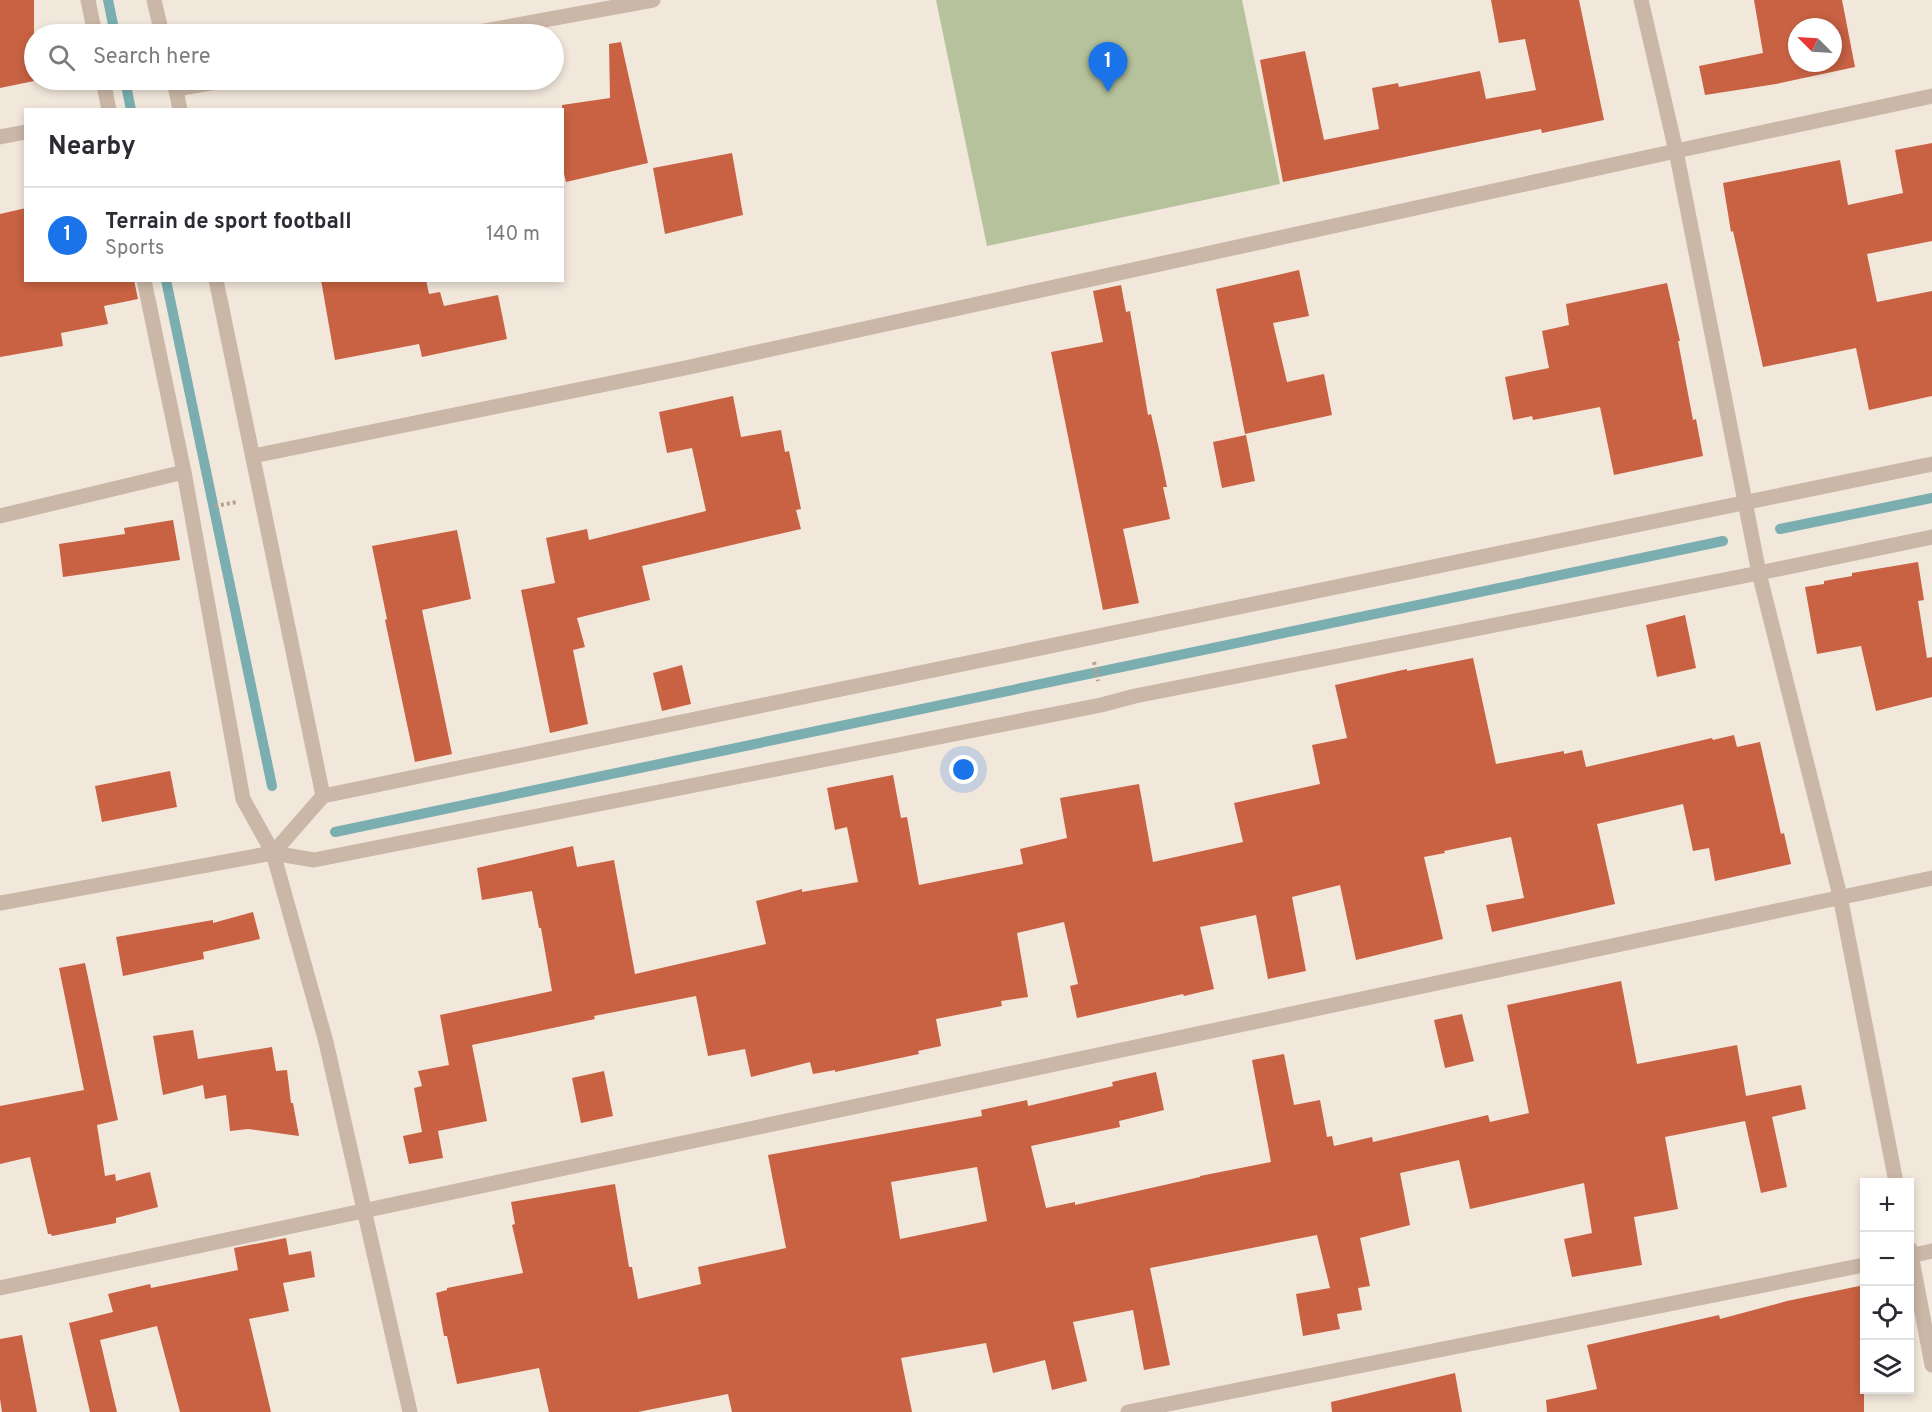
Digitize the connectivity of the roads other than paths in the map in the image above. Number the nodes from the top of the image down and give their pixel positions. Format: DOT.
graph roads {
  1 [pos="88,0"];
  2 [pos="154,0"];
  3 [pos="653,0"];
  4 [pos="1641,0"];
  5 [pos="93,24"];
  6 [pos="160,24"];
  7 [pos="522,24"];
  8 [pos="105,90"];
  9 [pos="176,90"];
  10 [pos="1932,96"];
  11 [pos="109,108"];
  12 [pos="180,108"];
  13 [pos="24,132"];
  14 [pos="0,137"];
  15 [pos="1676,151"];
  16 [pos="144,282"];
  17 [pos="216,282"];
  18 [pos="253,456"];
  19 [pos="1932,464"];
  20 [pos="183,472"];
  21 [pos="1745,502"];
  22 [pos="0,516"];
  23 [pos="1932,537"];
  24 [pos="1759,573"];
  25 [pos="323,796"];
  26 [pos="273,852"];
  27 [pos="1932,878"];
  28 [pos="1840,896"];
  29 [pos="0,903"];
  30 [pos="1895,1178"];
  31 [pos="365,1210"];
  32 [pos="1932,1251"];
  33 [pos="1914,1253"];
  34 [pos="1860,1266"];
  35 [pos="1914,1274"];
  36 [pos="0,1288"];
  37 [pos="1932,1365"];
  38 [pos="410,1412"];
  39 [pos="1128,1412"];
  1 -- 5 [label="street"];
  2 -- 6 [label="street"];
  3 -- 7 [label="street"];
  4 -- 15 [label="street"];
  8 -- 11 [label="street"];
  9 -- 12 [label="street"];
  10 -- 15 [label="street"];
  13 -- 14 [label="street"];
  15 -- 18 [label="street"];
  15 -- 21 [label="street"];
  16 -- 20 [label="street"];
  17 -- 18 [label="street"];
  18 -- 25 [label="street"];
  19 -- 21 [label="street"];
  20 -- 22 [label="street"];
  20 -- 26 [label="street"];
  21 -- 24 [label="street"];
  21 -- 25 [label="street"];
  23 -- 24 [label="street"];
  24 -- 26 [label="street"];
  24 -- 28 [label="street"];
  25 -- 26 [label="street"];
  26 -- 29 [label="street"];
  26 -- 31 [label="street"];
  27 -- 28 [label="street"];
  28 -- 30 [label="street"];
  28 -- 31 [label="street"];
  31 -- 36 [label="street"];
  31 -- 38 [label="street"];
  32 -- 33 [label="street"];
  34 -- 39 [label="street"];
  35 -- 37 [label="street"];
}
